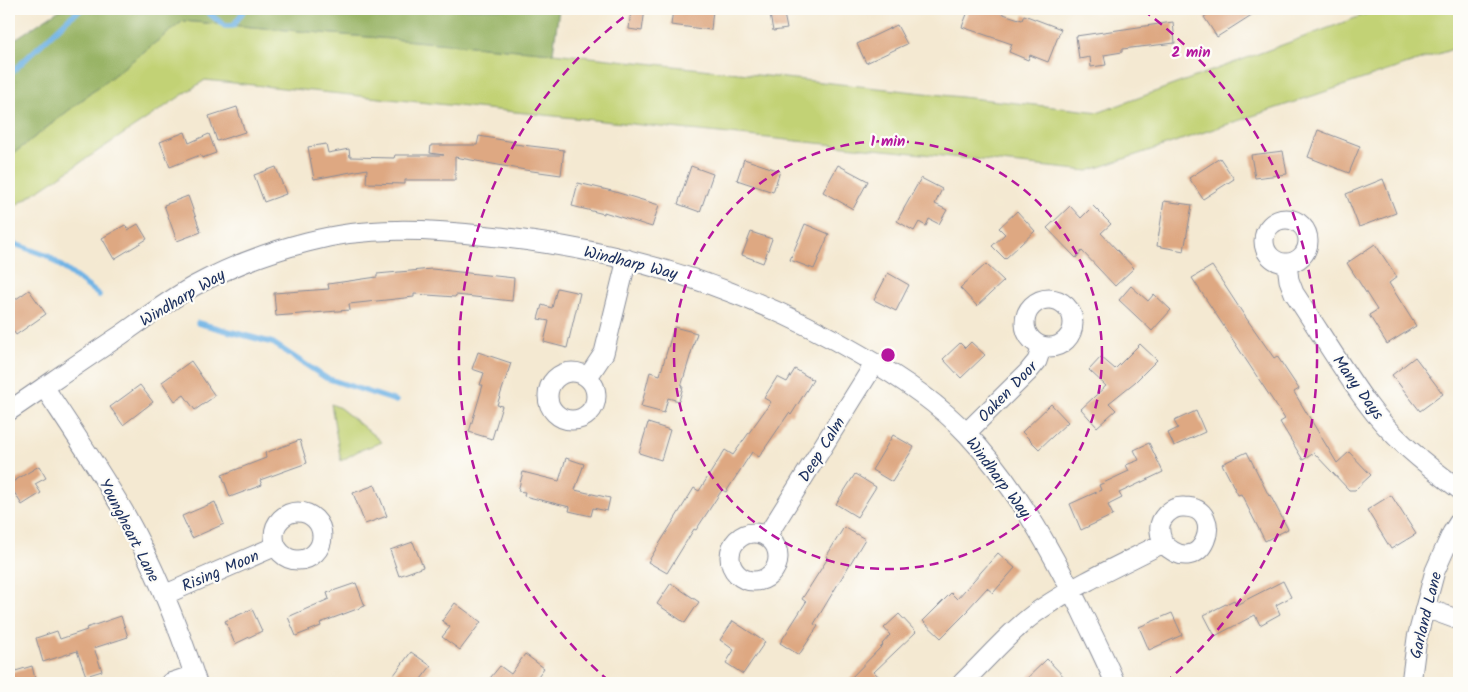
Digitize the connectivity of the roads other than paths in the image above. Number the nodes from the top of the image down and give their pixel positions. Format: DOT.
graph roads {
  1 [pos="627,259"];
  2 [pos="1287,264"];
  3 [pos="1042,346"];
  4 [pos="875,363"];
  5 [pos="588,377"];
  6 [pos="44,387"];
  7 [pos="9,411"];
  8 [pos="966,433"];
  9 [pos="1459,489"];
  10 [pos="1459,522"];
  11 [pos="766,536"];
  12 [pos="1163,542"];
  13 [pos="276,546"];
  14 [pos="1071,591"];
  15 [pos="164,595"];
  16 [pos="1426,608"];
  17 [pos="1459,620"];
  18 [pos="196,679"];
  19 [pos="170,683"];
  20 [pos="962,683"];
  21 [pos="1115,683"];
  22 [pos="1410,683"];
  1 -- 4 [label="street, Windharp Way"];
  1 -- 5 [label="street"];
  1 -- 6 [label="street, Windharp Way"];
  2 -- 9 [label="street, Many Days"];
  3 -- 8 [label="street, Oaken Door"];
  4 -- 8 [label="street, Windharp Way"];
  4 -- 11 [label="street, Deep Calm"];
  6 -- 7 [label="street, Windharp Way"];
  6 -- 15 [label="street, Youngheart Lane"];
  8 -- 14 [label="street, Windharp Way"];
  10 -- 16 [label="street, Garland Lane"];
  12 -- 14 [label="street"];
  13 -- 15 [label="street, Rising Moon"];
  14 -- 20 [label="street"];
  14 -- 21 [label="street, Windharp Way"];
  15 -- 18 [label="street, Youngheart Lane"];
  16 -- 17 [label="street"];
  16 -- 22 [label="street, Garland Lane"];
  18 -- 19 [label="street"];
}
